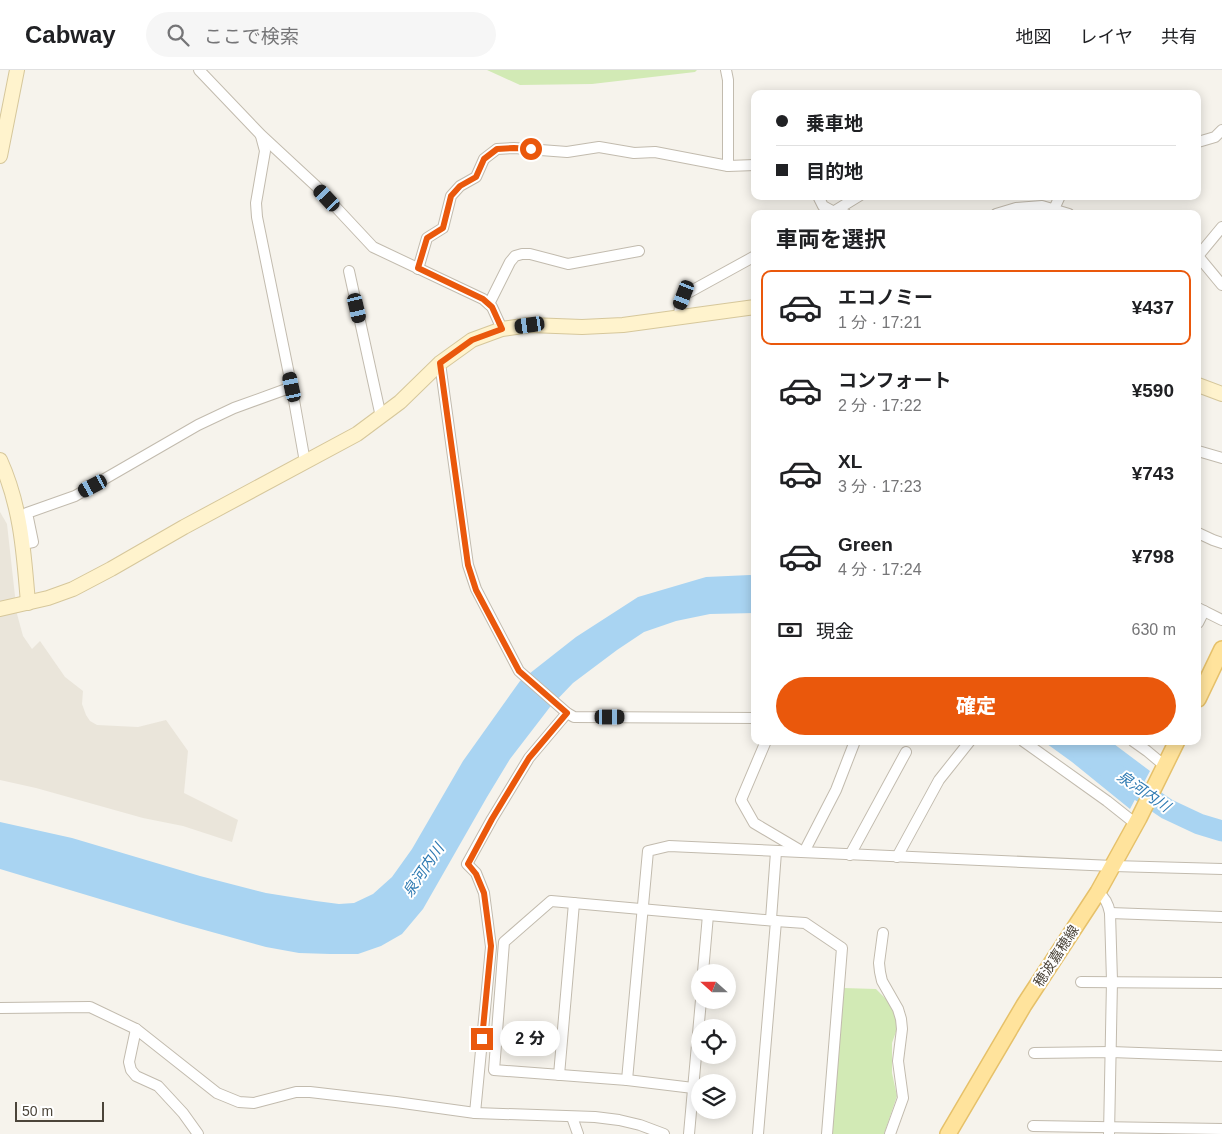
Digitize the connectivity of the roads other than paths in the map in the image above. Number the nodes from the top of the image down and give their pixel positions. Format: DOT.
graph roads {
  1 [pos="17,70"];
  2 [pos="199,70"];
  3 [pos="726,70"];
  4 [pos="1222,130"];
  5 [pos="261,135"];
  6 [pos="1201,141"];
  7 [pos="0,156"];
  8 [pos="751,165"];
  9 [pos="728,166"];
  10 [pos="820,200"];
  11 [pos="853,200"];
  12 [pos="1058,200"];
  13 [pos="1054,209"];
  14 [pos="828,210"];
  15 [pos="837,210"];
  16 [pos="1009,210"];
  17 [pos="1057,210"];
  18 [pos="1222,227"];
  19 [pos="639,251"];
  20 [pos="1201,252"];
  21 [pos="751,258"];
  22 [pos="1201,260"];
  23 [pos="418,268"];
  24 [pos="349,271"];
  25 [pos="1222,285"];
  26 [pos="488,304"];
  27 [pos="751,308"];
  28 [pos="680,318"];
  29 [pos="502,329"];
  30 [pos="440,363"];
  31 [pos="1201,386"];
  32 [pos="292,387"];
  33 [pos="1222,394"];
  34 [pos="381,417"];
  35 [pos="1201,452"];
  36 [pos="1222,458"];
  37 [pos="0,460"];
  38 [pos="305,462"];
  39 [pos="4,479"];
  40 [pos="1201,534"];
  41 [pos="23,544"];
  42 [pos="1222,544"];
  43 [pos="28,603"];
  44 [pos="0,609"];
  45 [pos="1201,610"];
  46 [pos="1222,620"];
  47 [pos="1222,649"];
  48 [pos="1201,693"];
  49 [pos="565,711"];
  50 [pos="751,718"];
  51 [pos="764,745"];
  52 [pos="853,745"];
  53 [pos="967,745"];
  54 [pos="1029,745"];
  55 [pos="1139,745"];
  56 [pos="1175,745"];
  57 [pos="906,752"];
  58 [pos="1162,771"];
  59 [pos="1138,821"];
  60 [pos="776,852"];
  61 [pos="804,852"];
  62 [pos="850,855"];
  63 [pos="898,857"];
  64 [pos="1113,866"];
  65 [pos="1222,870"];
  66 [pos="1098,892"];
  67 [pos="574,903"];
  68 [pos="641,909"];
  69 [pos="1110,913"];
  70 [pos="708,915"];
  71 [pos="1222,917"];
  72 [pos="774,920"];
  73 [pos="882,933"];
  74 [pos="705,964"];
  75 [pos="1112,981"];
  76 [pos="1080,982"];
  77 [pos="1222,983"];
  78 [pos="0,1008"];
  79 [pos="700,1009"];
  80 [pos="136,1029"];
  81 [pos="1111,1052"];
  82 [pos="1034,1053"];
  83 [pos="1222,1056"];
  84 [pos="694,1074"];
  85 [pos="559,1076"];
  86 [pos="626,1080"];
  87 [pos="691,1088"];
  88 [pos="691,1111"];
  89 [pos="475,1113"];
  90 [pos="572,1117"];
  91 [pos="1033,1126"];
  92 [pos="1222,1129"];
  93 [pos="1109,1130"];
  94 [pos="198,1134"];
  95 [pos="578,1134"];
  96 [pos="664,1134"];
  97 [pos="689,1134"];
  98 [pos="758,1134"];
  99 [pos="826,1134"];
  100 [pos="890,1134"];
  101 [pos="948,1134"];
  1 -- 7 [label="street"];
  2 -- 5 [label="street"];
  3 -- 9 [label="street"];
  4 -- 6 [label="street"];
  5 -- 23 [label="street"];
  5 -- 32 [label="street"];
  8 -- 9 [label="street"];
  9 -- 23 [label="street"];
  10 -- 14 [label="street"];
  11 -- 15 [label="street"];
  12 -- 13 [label="street"];
  13 -- 16 [label="street"];
  13 -- 17 [label="street"];
  18 -- 20 [label="street"];
  19 -- 26 [label="street"];
  21 -- 28 [label="street"];
  22 -- 25 [label="street"];
  23 -- 26 [label="street"];
  24 -- 34 [label="street"];
  26 -- 29 [label="street"];
  27 -- 28 [label="street"];
  28 -- 29 [label="street"];
  29 -- 30 [label="street"];
  30 -- 34 [label="street"];
  30 -- 49 [label="street"];
  31 -- 33 [label="street"];
  32 -- 38 [label="street"];
  32 -- 41 [label="street"];
  34 -- 38 [label="street"];
  35 -- 36 [label="street"];
  37 -- 39 [label="street"];
  38 -- 43 [label="street"];
  39 -- 41 [label="street"];
  40 -- 42 [label="street"];
  41 -- 43 [label="street"];
  43 -- 44 [label="street"];
  45 -- 46 [label="street"];
  47 -- 48 [label="main road"];
  49 -- 50 [label="street"];
  49 -- 89 [label="street"];
  51 -- 61 [label="street"];
  52 -- 61 [label="street"];
  53 -- 63 [label="street"];
  54 -- 59 [label="street"];
  55 -- 58 [label="street"];
  56 -- 58 [label="main road, 穂波嘉穂線"];
  57 -- 62 [label="street"];
  58 -- 59 [label="main road, 穂波嘉穂線"];
  59 -- 64 [label="main road, 穂波嘉穂線"];
  60 -- 61 [label="street"];
  60 -- 68 [label="street"];
  60 -- 72 [label="street"];
  61 -- 62 [label="street"];
  62 -- 63 [label="street"];
  63 -- 64 [label="street"];
  64 -- 65 [label="street"];
  64 -- 66 [label="main road, 穂波嘉穂線"];
  66 -- 69 [label="street"];
  66 -- 101 [label="main road, 穂波嘉穂線"];
  67 -- 68 [label="street"];
  67 -- 85 [label="street"];
  67 -- 85 [label="street"];
  68 -- 70 [label="street"];
  68 -- 86 [label="street"];
  69 -- 71 [label="street"];
  69 -- 75 [label="street"];
  70 -- 72 [label="street"];
  70 -- 74 [label="street"];
  72 -- 98 [label="street"];
  72 -- 99 [label="street"];
  73 -- 100 [label="street"];
  75 -- 76 [label="street"];
  75 -- 77 [label="street"];
  75 -- 81 [label="street"];
  78 -- 80 [label="street"];
  79 -- 84 [label="street"];
  80 -- 89 [label="street"];
  80 -- 94 [label="street"];
  81 -- 82 [label="street"];
  81 -- 83 [label="street"];
  81 -- 93 [label="street"];
  85 -- 86 [label="street"];
  86 -- 87 [label="street"];
  88 -- 97 [label="street"];
  89 -- 90 [label="street"];
  90 -- 95 [label="street"];
  90 -- 96 [label="street"];
  91 -- 93 [label="street"];
  92 -- 93 [label="street"];
}
